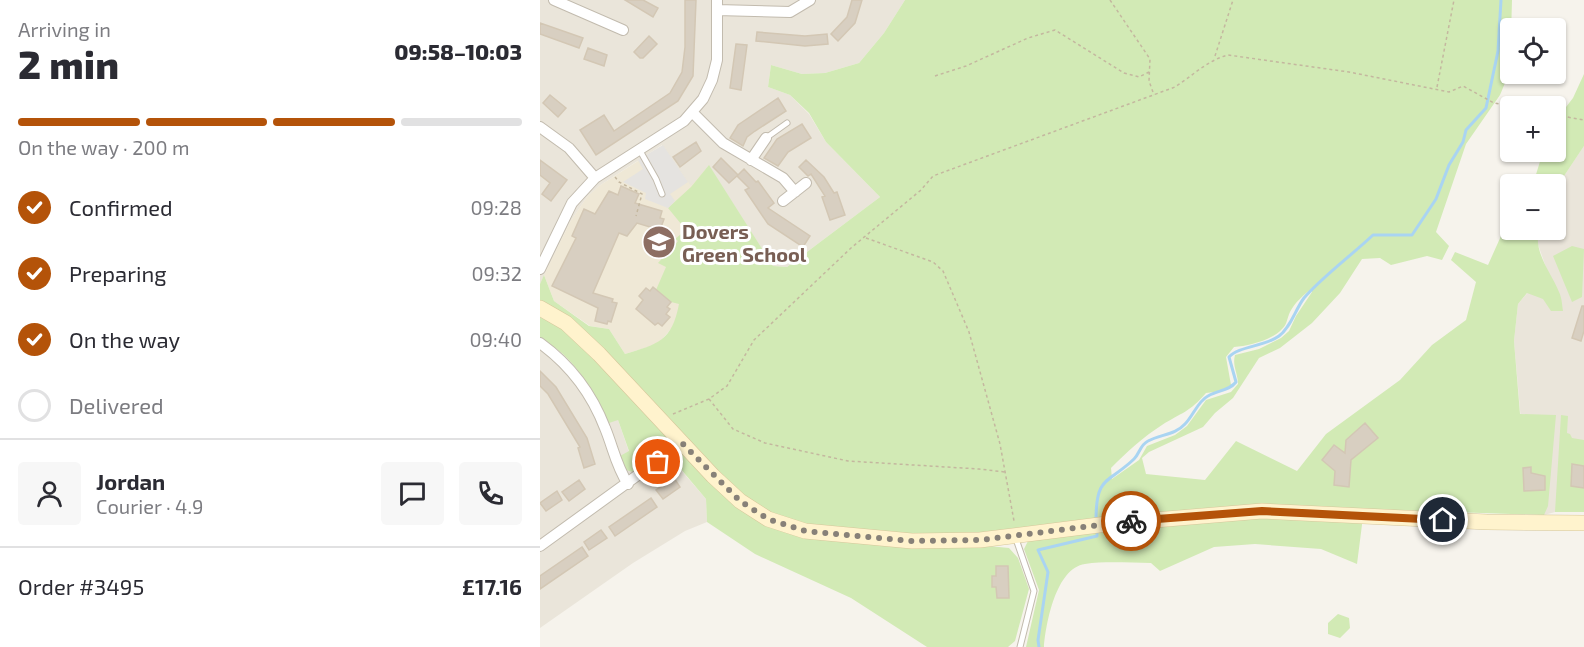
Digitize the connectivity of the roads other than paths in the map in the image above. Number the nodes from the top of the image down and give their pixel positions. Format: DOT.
graph roads {
  1 [pos="554,0"];
  2 [pos="810,0"];
  3 [pos="717,5"];
  4 [pos="623,30"];
  5 [pos="692,112"];
  6 [pos="787,123"];
  7 [pos="540,127"];
  8 [pos="766,138"];
  9 [pos="639,149"];
  10 [pos="752,160"];
  11 [pos="595,178"];
  12 [pos="806,183"];
  13 [pos="795,192"];
  14 [pos="662,194"];
  15 [pos="783,201"];
  16 [pos="540,269"];
  17 [pos="540,308"];
  18 [pos="540,343"];
  19 [pos="682,443"];
  20 [pos="628,484"];
  21 [pos="1584,523"];
  22 [pos="1016,537"];
  23 [pos="540,546"];
  24 [pos="1020,647"];
  1 -- 4 [label="street"];
  2 -- 3 [label="street"];
  3 -- 5 [label="street"];
  5 -- 9 [label="street"];
  5 -- 10 [label="street"];
  6 -- 8 [label="lane"];
  7 -- 11 [label="street"];
  8 -- 10 [label="street"];
  9 -- 11 [label="street"];
  9 -- 14 [label="lane"];
  10 -- 13 [label="street"];
  11 -- 16 [label="street"];
  12 -- 13 [label="street"];
  13 -- 15 [label="street"];
  17 -- 19 [label="street"];
  18 -- 20 [label="street"];
  19 -- 20 [label="street"];
  19 -- 22 [label="street"];
  20 -- 23 [label="street"];
  21 -- 22 [label="street"];
  22 -- 24 [label="lane"];
}
